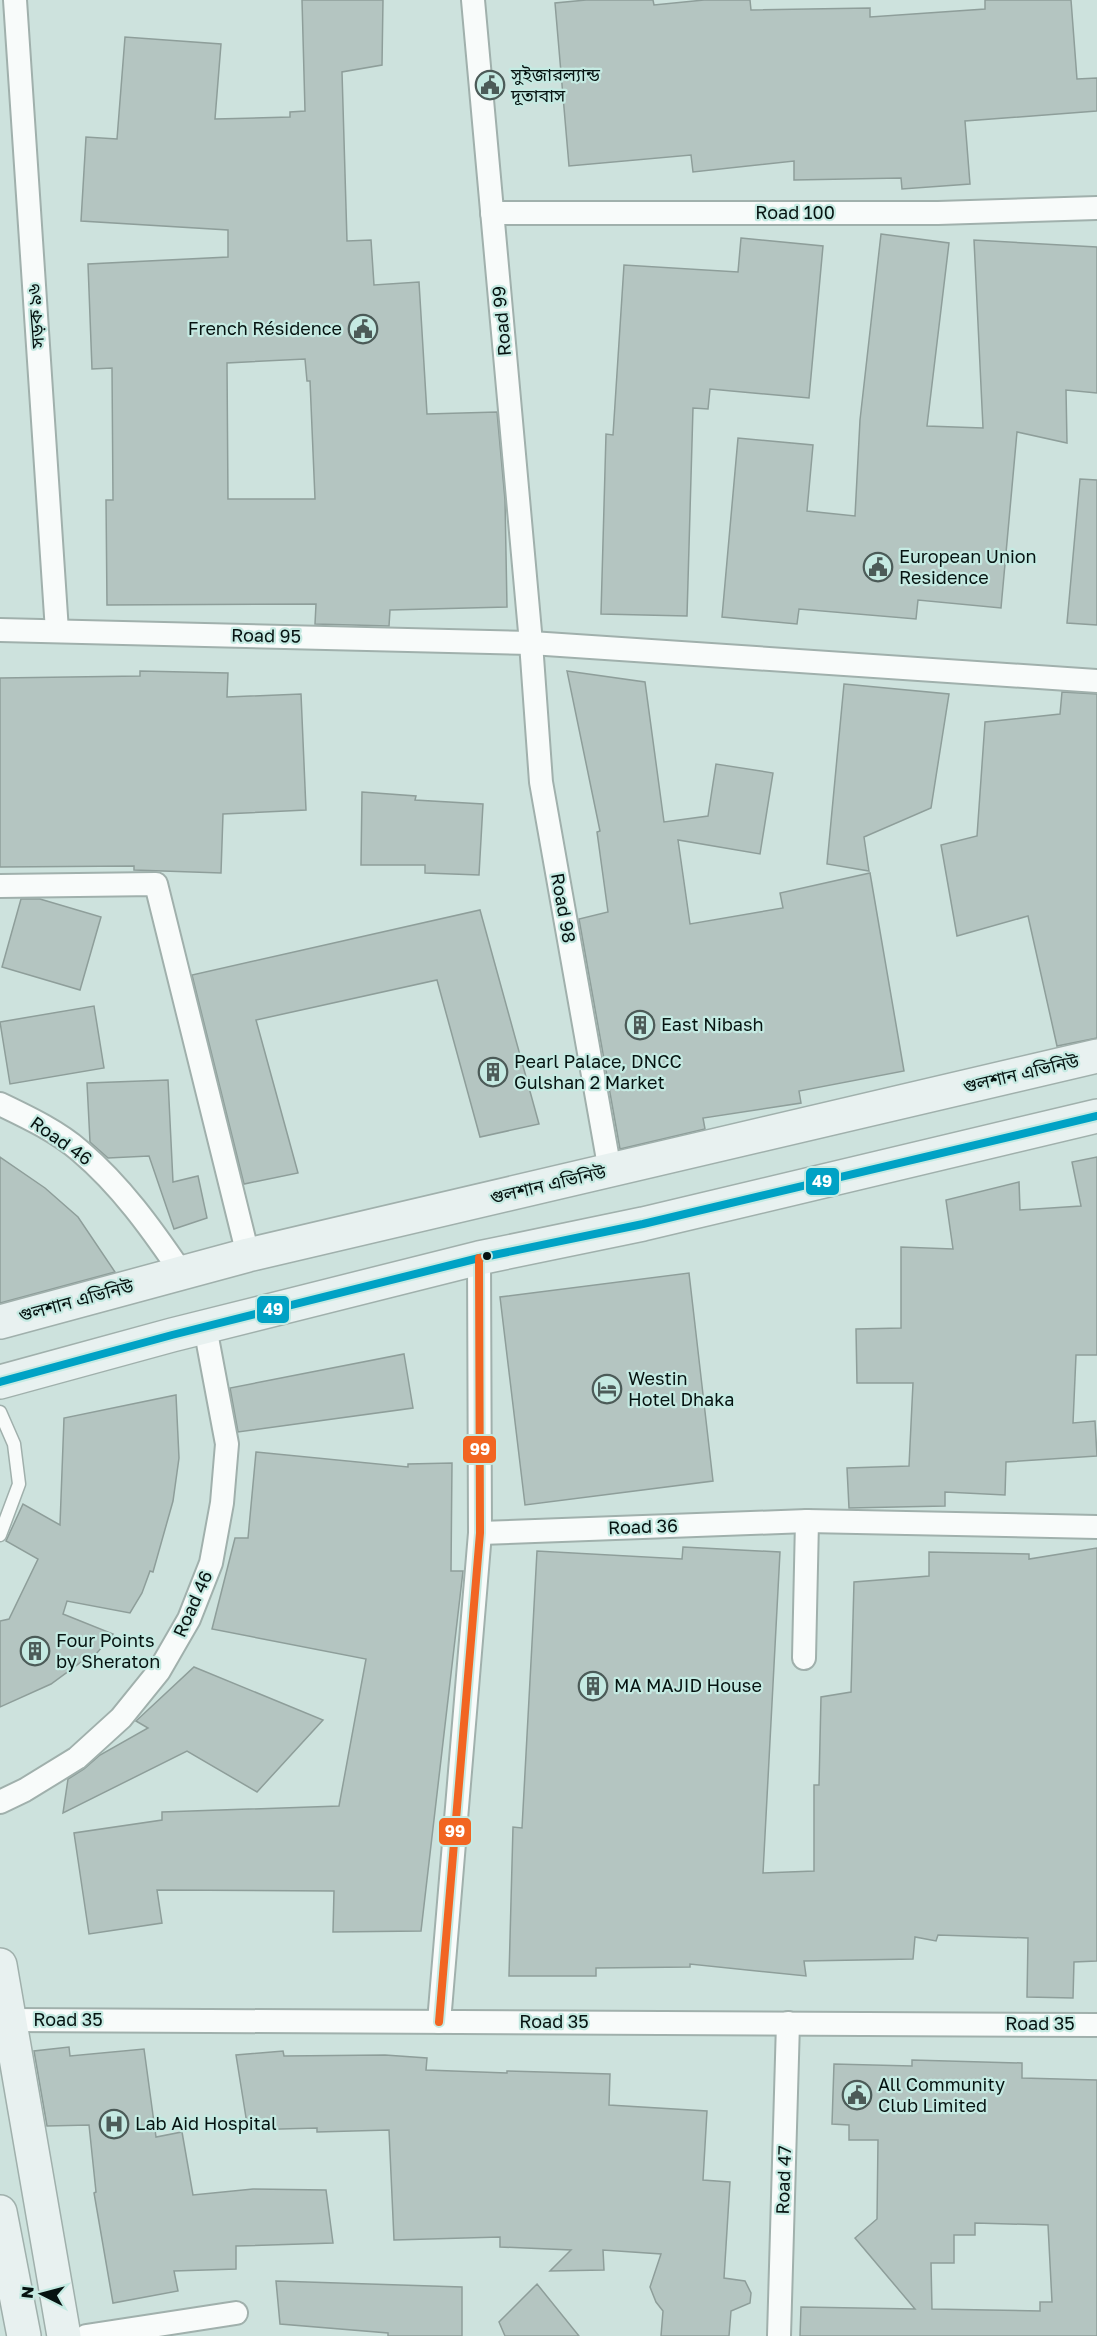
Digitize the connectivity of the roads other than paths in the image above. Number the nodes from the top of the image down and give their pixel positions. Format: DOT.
graph roads {
  1 [pos="15,0"];
  2 [pos="473,0"];
  3 [pos="1097,207"];
  4 [pos="492,213"];
  5 [pos="0,630"];
  6 [pos="57,631"];
  7 [pos="531,643"];
  8 [pos="1097,681"];
  9 [pos="0,886"];
  10 [pos="1097,1056"];
  11 [pos="0,1104"];
  12 [pos="1097,1116"];
  13 [pos="610,1171"];
  14 [pos="248,1255"];
  15 [pos="479,1258"];
  16 [pos="181,1272"];
  17 [pos="0,1322"];
  18 [pos="205,1327"];
  19 [pos="0,1382"];
  20 [pos="0,1412"];
  21 [pos="807,1521"];
  22 [pos="1097,1527"];
  23 [pos="480,1533"];
  24 [pos="0,1535"];
  25 [pos="804,1658"];
  26 [pos="0,1802"];
  27 [pos="0,1965"];
  28 [pos="10,2020"];
  29 [pos="439,2022"];
  30 [pos="788,2023"];
  31 [pos="1097,2025"];
  32 [pos="0,2212"];
  33 [pos="236,2313"];
  34 [pos="24,2336"];
  35 [pos="64,2336"];
  36 [pos="86,2336"];
  37 [pos="779,2336"];
  1 -- 6 [label="street, সড়ক ৯৬"];
  2 -- 4 [label="street, Road 99"];
  3 -- 4 [label="street, Road 100"];
  4 -- 7 [label="street, Road 99"];
  5 -- 6 [label="street, Road 95"];
  6 -- 7 [label="street, Road 95"];
  7 -- 8 [label="street, Road 95"];
  7 -- 13 [label="street, Road 98"];
  9 -- 14 [label="street"];
  10 -- 13 [label="main road, গুলশান এভিনিউ"];
  11 -- 16 [label="street, Road 46"];
  12 -- 15 [label="main road"];
  13 -- 14 [label="main road, গুলশান এভিনিউ"];
  14 -- 16 [label="main road, গুলশান এভিনিউ"];
  15 -- 18 [label="main road"];
  15 -- 23 [label="street"];
  16 -- 17 [label="main road, গুলশান এভিনিউ"];
  18 -- 19 [label="main road"];
  18 -- 26 [label="street, Road 46"];
  20 -- 24 [label="lane"];
  21 -- 22 [label="street, Road 36"];
  21 -- 23 [label="street, Road 36"];
  21 -- 25 [label="street"];
  23 -- 29 [label="street"];
  27 -- 28 [label="main road"];
  28 -- 29 [label="street, Road 35"];
  28 -- 35 [label="main road"];
  29 -- 30 [label="street, Road 35"];
  30 -- 31 [label="street, Road 35"];
  30 -- 37 [label="street, Road 47"];
  32 -- 34 [label="main road"];
  33 -- 36 [label="street"];
}
